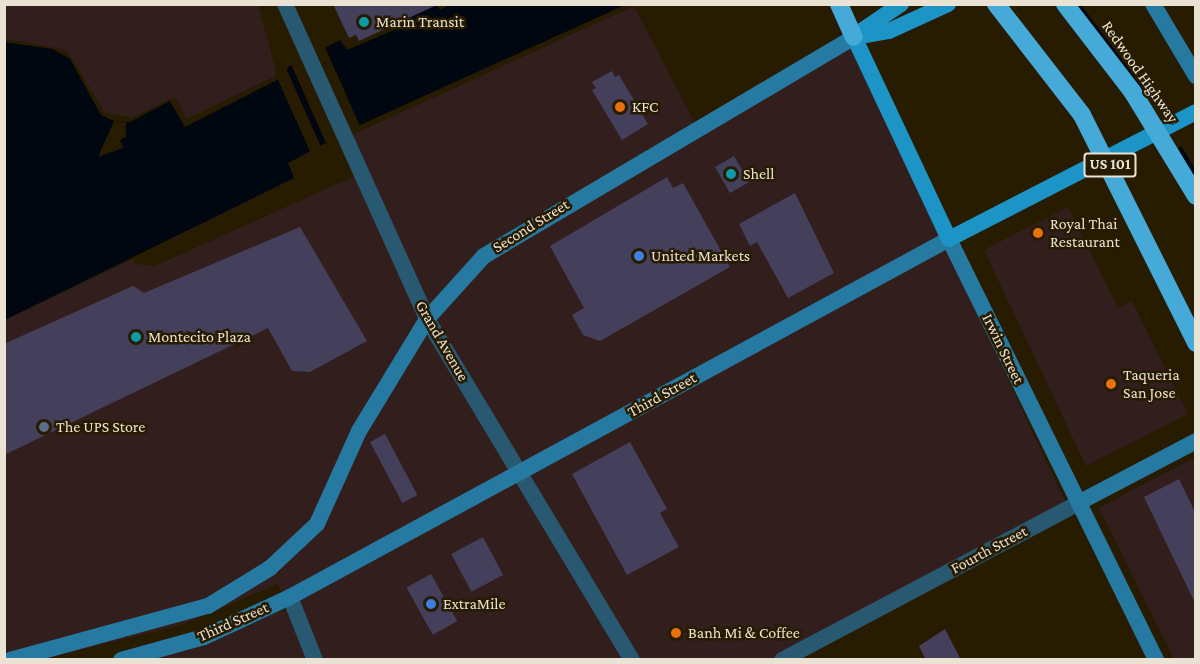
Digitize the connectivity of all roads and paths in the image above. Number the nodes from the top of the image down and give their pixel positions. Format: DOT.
graph roads {
  1 [pos="285,4"];
  2 [pos="839,4"];
  3 [pos="901,4"];
  4 [pos="948,4"];
  5 [pos="996,4"];
  6 [pos="1065,4"];
  7 [pos="1153,4"];
  8 [pos="854,37"];
  9 [pos="1196,76"];
  10 [pos="1196,112"];
  11 [pos="1196,196"];
  12 [pos="949,239"];
  13 [pos="427,320"];
  14 [pos="1196,344"];
  15 [pos="1196,441"];
  16 [pos="522,472"];
  17 [pos="1080,501"];
  18 [pos="317,524"];
  19 [pos="290,597"];
  20 [pos="11,659"];
  21 [pos="121,660"];
  22 [pos="315,660"];
  23 [pos="632,660"];
  24 [pos="782,660"];
  25 [pos="1156,660"];
  1 -- 13 [label="street, Grand Avenue"];
  2 -- 8 [label="highway"];
  3 -- 8 [label="main road, Second Street"];
  4 -- 8 [label="main road, Second Street"];
  5 -- 14 [label="highway, US 101"];
  6 -- 11 [label="highway, Redwood Highway"];
  7 -- 9 [label="main road"];
  8 -- 12 [label="main road, Irwin Street"];
  8 -- 13 [label="main road, Second Street"];
  10 -- 12 [label="main road, Third Street"];
  12 -- 16 [label="main road, Third Street"];
  12 -- 17 [label="main road, Irwin Street"];
  13 -- 16 [label="street, Grand Avenue"];
  13 -- 18 [label="main road, Second Street"];
  15 -- 17 [label="main road, Fourth Street"];
  16 -- 19 [label="main road, Third Street"];
  16 -- 23 [label="street, Grand Avenue"];
  17 -- 24 [label="street, Fourth Street"];
  17 -- 25 [label="main road, Irwin Street"];
  18 -- 20 [label="main road, Third Street"];
  19 -- 21 [label="main road, Third Street"];
  19 -- 22 [label="street"];
}
